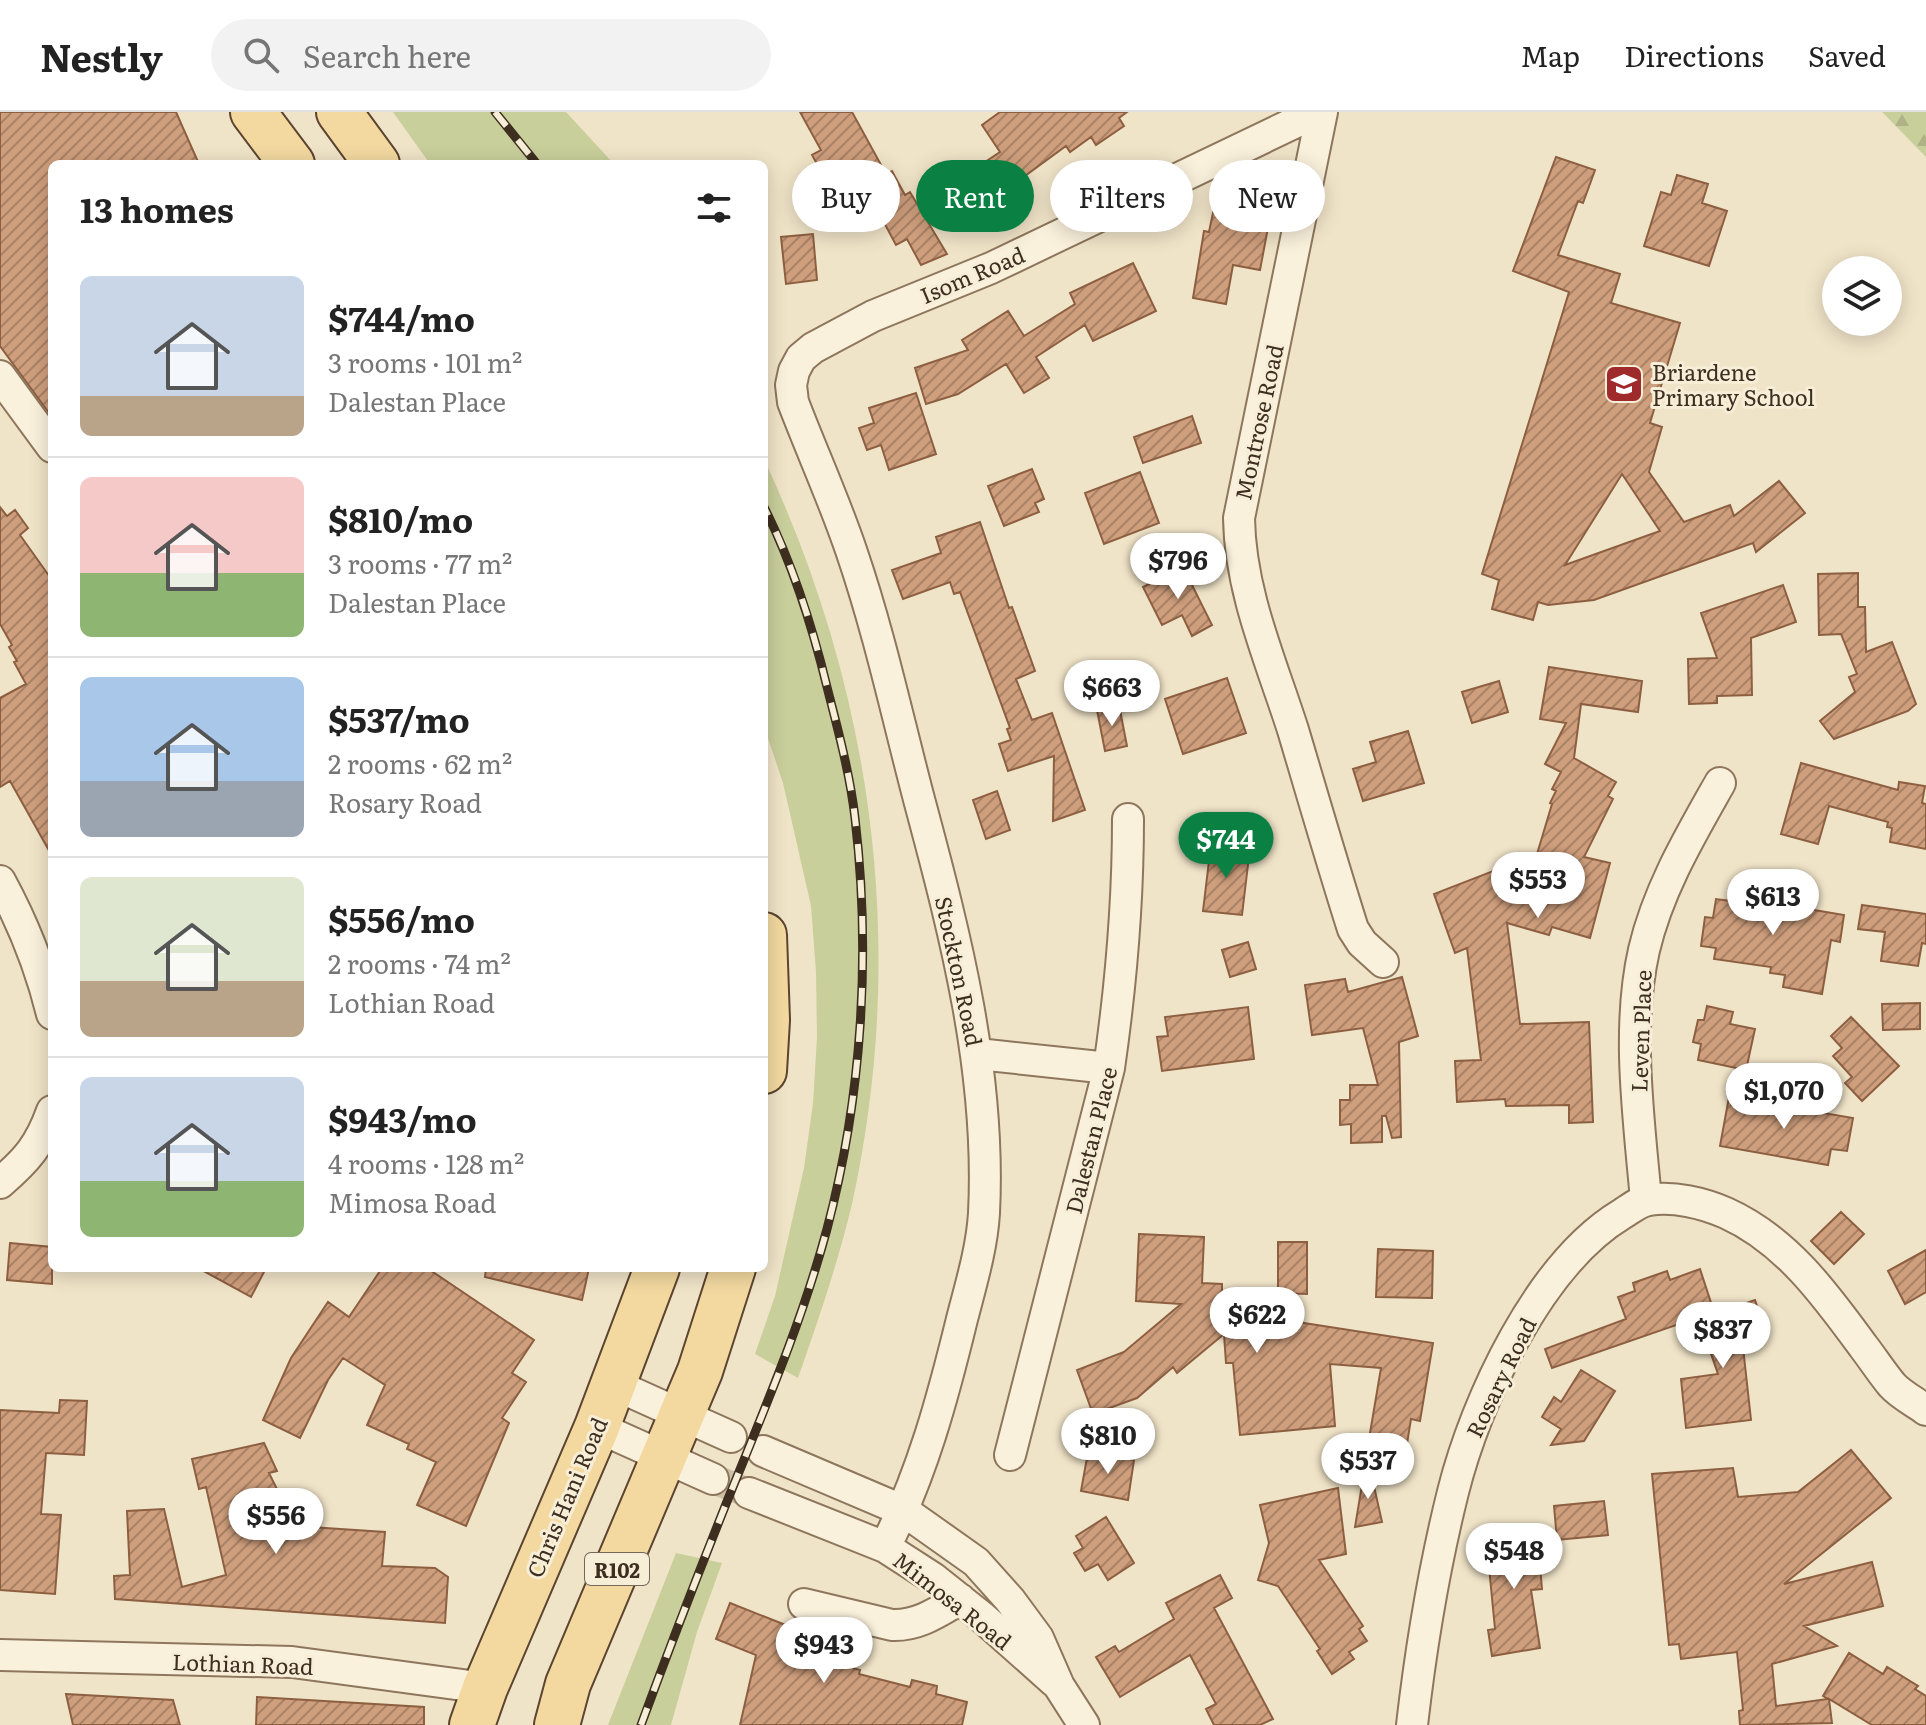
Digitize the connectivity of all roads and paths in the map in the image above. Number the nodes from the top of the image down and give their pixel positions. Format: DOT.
graph roads {
  1 [pos="253,112"];
  2 [pos="339,112"];
  3 [pos="1320,112"];
  4 [pos="289,160"];
  5 [pos="374,160"];
  6 [pos="0,376"];
  7 [pos="793,402"];
  8 [pos="48,442"];
  9 [pos="1720,783"];
  10 [pos="1128,819"];
  11 [pos="0,881"];
  12 [pos="1383,962"];
  13 [pos="48,997"];
  14 [pos="978,1054"];
  15 [pos="1109,1068"];
  16 [pos="48,1122"];
  17 [pos="0,1183"];
  18 [pos="1646,1200"];
  19 [pos="655,1272"];
  20 [pos="732,1272"];
  21 [pos="613,1384"];
  22 [pos="1926,1410"];
  23 [pos="682,1415"];
  24 [pos="597,1427"];
  25 [pos="731,1437"];
  26 [pos="763,1451"];
  27 [pos="1010,1455"];
  28 [pos="663,1457"];
  29 [pos="713,1479"];
  30 [pos="749,1493"];
  31 [pos="904,1511"];
  32 [pos="885,1547"];
  33 [pos="960,1599"];
  34 [pos="804,1604"];
  35 [pos="0,1655"];
  36 [pos="1059,1686"];
  37 [pos="478,1706"];
  38 [pos="557,1725"];
  39 [pos="1084,1725"];
  40 [pos="1412,1725"];
  1 -- 4 [label="main road"];
  2 -- 5 [label="main road"];
  3 -- 7 [label="street, Isom Road"];
  3 -- 12 [label="street, Montrose Road"];
  6 -- 8 [label="street"];
  7 -- 14 [label="street, Stockton Road"];
  9 -- 18 [label="street, Leven Place"];
  10 -- 15 [label="street, Dalestan Place"];
  11 -- 13 [label="street"];
  14 -- 15 [label="street"];
  14 -- 31 [label="street, Stockton Road"];
  15 -- 27 [label="street, Dalestan Place"];
  16 -- 17 [label="street"];
  18 -- 22 [label="street"];
  18 -- 40 [label="street, Rosary Road"];
  19 -- 21 [label="main road, Chris Hani Road"];
  20 -- 23 [label="main road, R102"];
  21 -- 23 [label="street"];
  21 -- 24 [label="main road, Chris Hani Road"];
  23 -- 25 [label="street"];
  23 -- 28 [label="main road, R102"];
  24 -- 28 [label="street"];
  24 -- 37 [label="main road, Chris Hani Road"];
  26 -- 31 [label="street, Mimosa Road"];
  28 -- 29 [label="street"];
  28 -- 38 [label="main road, R102"];
  30 -- 32 [label="street, Mimosa Road"];
  31 -- 32 [label="street, Stockton Road"];
  31 -- 36 [label="street, Mimosa Road"];
  32 -- 33 [label="street, Mimosa Road"];
  33 -- 34 [label="street"];
  33 -- 36 [label="street, Mimosa Road"];
  35 -- 37 [label="street, Lothian Road"];
  36 -- 39 [label="street, Mimosa Road"];
}
